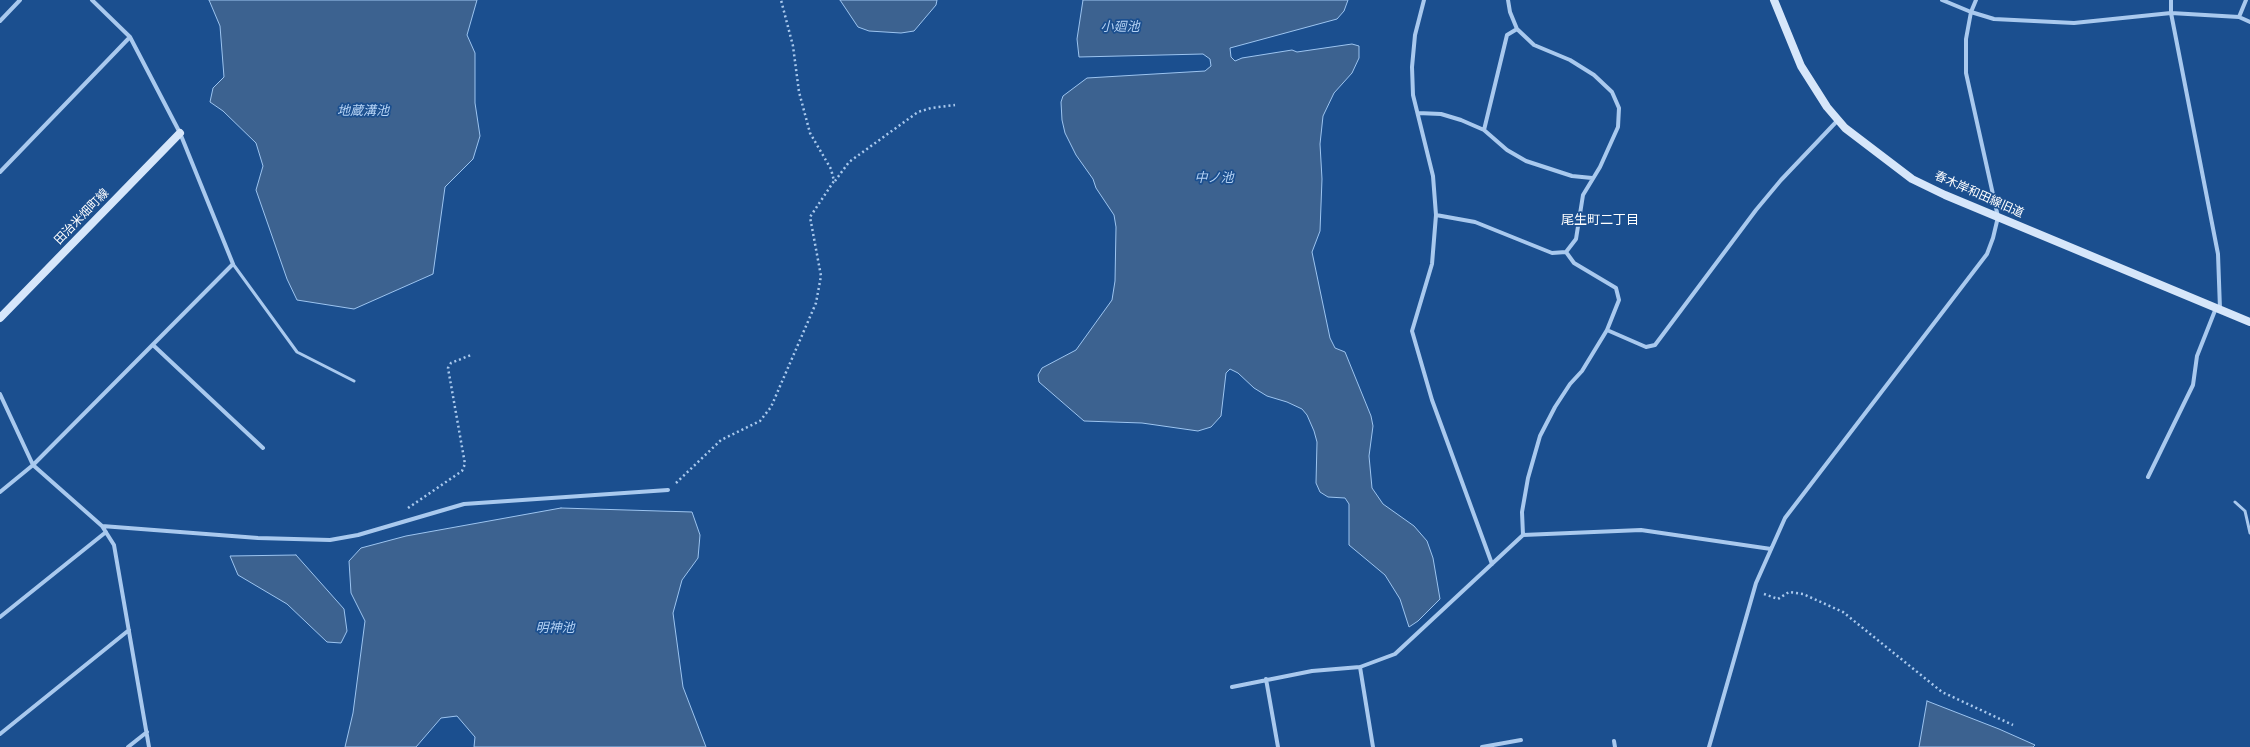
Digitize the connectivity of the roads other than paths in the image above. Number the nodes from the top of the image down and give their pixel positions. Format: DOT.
graph roads {
  1 [pos="20,0"];
  2 [pos="92,0"];
  3 [pos="1424,0"];
  4 [pos="1508,0"];
  5 [pos="1774,0"];
  6 [pos="1942,0"];
  7 [pos="1976,0"];
  8 [pos="2171,0"];
  9 [pos="2246,0"];
  10 [pos="1971,12"];
  11 [pos="2171,13"];
  12 [pos="2239,16"];
  13 [pos="0,21"];
  14 [pos="2250,22"];
  15 [pos="1517,29"];
  16 [pos="130,37"];
  17 [pos="1418,113"];
  18 [pos="1838,119"];
  19 [pos="1484,130"];
  20 [pos="180,134"];
  21 [pos="0,172"];
  22 [pos="1592,178"];
  23 [pos="1436,215"];
  24 [pos="1998,217"];
  25 [pos="1566,252"];
  26 [pos="233,264"];
  27 [pos="2218,309"];
  28 [pos="0,318"];
  29 [pos="2250,322"];
  30 [pos="1607,330"];
  31 [pos="153,345"];
  32 [pos="354,381"];
  33 [pos="0,394"];
  34 [pos="263,448"];
  35 [pos="33,465"];
  36 [pos="2148,477"];
  37 [pos="668,490"];
  38 [pos="0,492"];
  39 [pos="2235,502"];
  40 [pos="102,526"];
  41 [pos="106,532"];
  42 [pos="2250,533"];
  43 [pos="1523,536"];
  44 [pos="1771,550"];
  45 [pos="1492,564"];
  46 [pos="0,617"];
  47 [pos="129,630"];
  48 [pos="1360,667"];
  49 [pos="1266,679"];
  50 [pos="1232,688"];
  51 [pos="147,732"];
  52 [pos="0,734"];
  53 [pos="1521,740"];
  54 [pos="1614,741"];
  55 [pos="128,747"];
  56 [pos="148,747"];
  57 [pos="1278,747"];
  58 [pos="1373,747"];
  59 [pos="1482,747"];
  60 [pos="1615,747"];
  61 [pos="1709,747"];
  1 -- 13 [label="street"];
  2 -- 16 [label="street"];
  3 -- 17 [label="street"];
  4 -- 15 [label="street"];
  5 -- 18 [label="street, 春木岸和田線旧道"];
  6 -- 10 [label="street"];
  7 -- 10 [label="street"];
  8 -- 11 [label="street"];
  9 -- 12 [label="street"];
  10 -- 11 [label="street"];
  10 -- 24 [label="street"];
  11 -- 12 [label="street"];
  11 -- 27 [label="street"];
  12 -- 14 [label="street"];
  15 -- 19 [label="street"];
  15 -- 22 [label="street"];
  16 -- 20 [label="street"];
  16 -- 21 [label="street"];
  17 -- 19 [label="street"];
  17 -- 23 [label="street"];
  18 -- 24 [label="street, 春木岸和田線旧道"];
  18 -- 30 [label="street"];
  19 -- 22 [label="street"];
  20 -- 26 [label="street"];
  20 -- 28 [label="street, 田治米畑町線"];
  22 -- 25 [label="street"];
  23 -- 25 [label="street"];
  23 -- 45 [label="street"];
  24 -- 27 [label="street, 春木岸和田線旧道"];
  24 -- 44 [label="street"];
  25 -- 30 [label="street"];
  26 -- 31 [label="street"];
  26 -- 32 [label="lane"];
  27 -- 29 [label="street, 春木岸和田線旧道"];
  27 -- 36 [label="street"];
  30 -- 43 [label="street"];
  31 -- 34 [label="street"];
  31 -- 35 [label="street"];
  33 -- 35 [label="street"];
  35 -- 38 [label="street"];
  35 -- 40 [label="street"];
  37 -- 40 [label="street"];
  39 -- 42 [label="lane"];
  40 -- 41 [label="street"];
  41 -- 46 [label="street"];
  41 -- 47 [label="street"];
  43 -- 44 [label="street"];
  43 -- 45 [label="street"];
  44 -- 61 [label="street"];
  45 -- 48 [label="street"];
  47 -- 51 [label="street"];
  47 -- 52 [label="street"];
  48 -- 49 [label="street"];
  48 -- 58 [label="street"];
  49 -- 50 [label="street"];
  49 -- 57 [label="street"];
  51 -- 55 [label="street"];
  51 -- 56 [label="street"];
  53 -- 59 [label="street"];
  54 -- 60 [label="street"];
}
